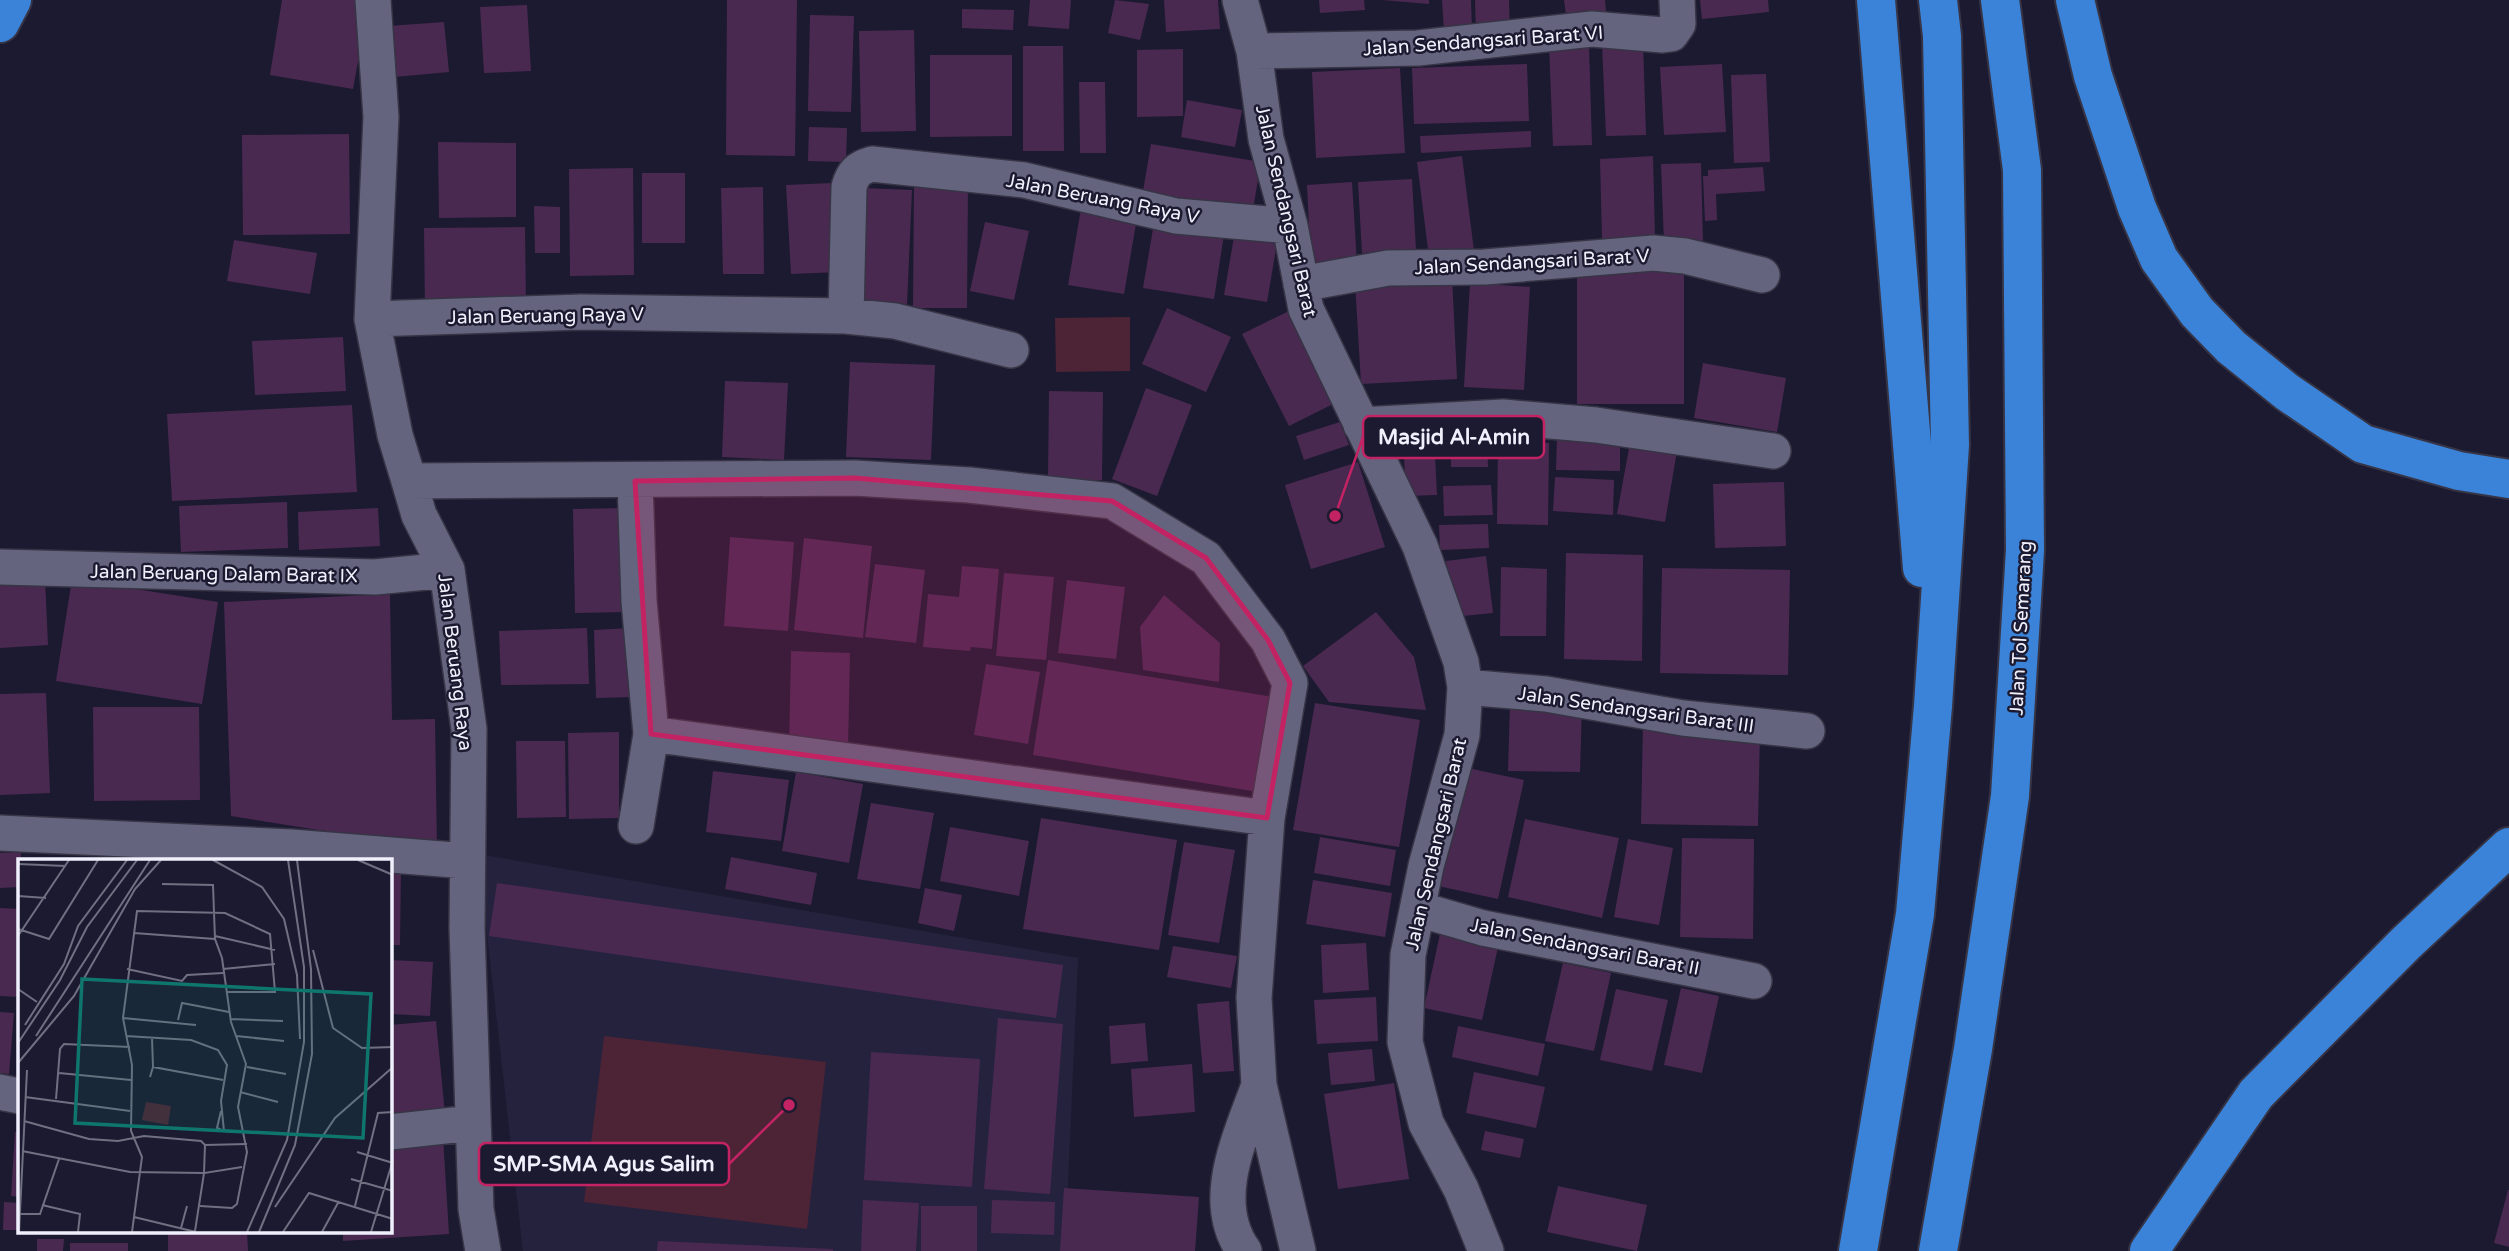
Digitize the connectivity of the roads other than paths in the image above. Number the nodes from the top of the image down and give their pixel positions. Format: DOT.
graph roads {
  1 [pos="12,0"];
  2 [pos="373,0"];
  3 [pos="1240,0"];
  4 [pos="1677,0"];
  5 [pos="1876,0"];
  6 [pos="1938,0"];
  7 [pos="2000,0"];
  8 [pos="2075,0"];
  9 [pos="0,23"];
  10 [pos="1254,51"];
  11 [pos="1290,226"];
  12 [pos="1762,275"];
  13 [pos="1301,284"];
  14 [pos="846,316"];
  15 [pos="372,319"];
  16 [pos="1011,350"];
  17 [pos="1361,425"];
  18 [pos="1773,451"];
  19 [pos="2509,479"];
  20 [pos="409,481"];
  21 [pos="635,481"];
  22 [pos="0,567"];
  23 [pos="447,570"];
  24 [pos="1465,687"];
  25 [pos="1933,706"];
  26 [pos="1807,731"];
  27 [pos="650,734"];
  28 [pos="1267,818"];
  29 [pos="636,826"];
  30 [pos="0,833"];
  31 [pos="2509,847"];
  32 [pos="467,861"];
  33 [pos="1418,909"];
  34 [pos="1754,981"];
  35 [pos="1258,1085"];
  36 [pos="0,1092"];
  37 [pos="18,1096"];
  38 [pos="472,1123"];
  39 [pos="392,1132"];
  40 [pos="483,1251"];
  41 [pos="1244,1251"];
  42 [pos="1298,1251"];
  43 [pos="1486,1251"];
  44 [pos="1858,1251"];
  45 [pos="1938,1251"];
  46 [pos="2149,1251"];
  1 -- 9 [label="highway"];
  2 -- 15 [label="street, Jalan Beruang Raya"];
  3 -- 10 [label="street, Jalan Sendangsari Barat"];
  4 -- 10 [label="street, Jalan Sendangsari Barat VI"];
  5 -- 25 [label="highway"];
  6 -- 25 [label="highway"];
  7 -- 45 [label="highway, Jalan Tol Semarang"];
  8 -- 19 [label="highway"];
  10 -- 11 [label="street, Jalan Sendangsari Barat"];
  11 -- 13 [label="street, Jalan Sendangsari Barat"];
  11 -- 14 [label="street, Jalan Beruang Raya V"];
  12 -- 13 [label="street, Jalan Sendangsari Barat V"];
  13 -- 17 [label="street, Jalan Sendangsari Barat"];
  14 -- 15 [label="street, Jalan Beruang Raya V"];
  14 -- 16 [label="street, Jalan Beruang Raya V"];
  15 -- 20 [label="street, Jalan Beruang Raya"];
  17 -- 18 [label="street"];
  17 -- 24 [label="street, Jalan Sendangsari Barat"];
  20 -- 21 [label="street"];
  20 -- 23 [label="street, Jalan Beruang Raya"];
  21 -- 27 [label="street"];
  21 -- 28 [label="street"];
  22 -- 23 [label="street, Jalan Beruang Dalam Barat IX"];
  23 -- 32 [label="street, Jalan Beruang Raya"];
  24 -- 26 [label="street, Jalan Sendangsari Barat III"];
  24 -- 33 [label="street, Jalan Sendangsari Barat"];
  25 -- 44 [label="highway"];
  27 -- 28 [label="street"];
  27 -- 29 [label="street"];
  28 -- 35 [label="street"];
  30 -- 32 [label="street"];
  31 -- 46 [label="highway"];
  32 -- 38 [label="street, Jalan Beruang Raya"];
  33 -- 34 [label="street, Jalan Sendangsari Barat II"];
  33 -- 43 [label="street, Jalan Sendangsari Barat"];
  35 -- 41 [label="street"];
  35 -- 42 [label="street"];
  36 -- 37 [label="street"];
  38 -- 39 [label="street"];
  38 -- 40 [label="street, Jalan Beruang Raya"];
}
